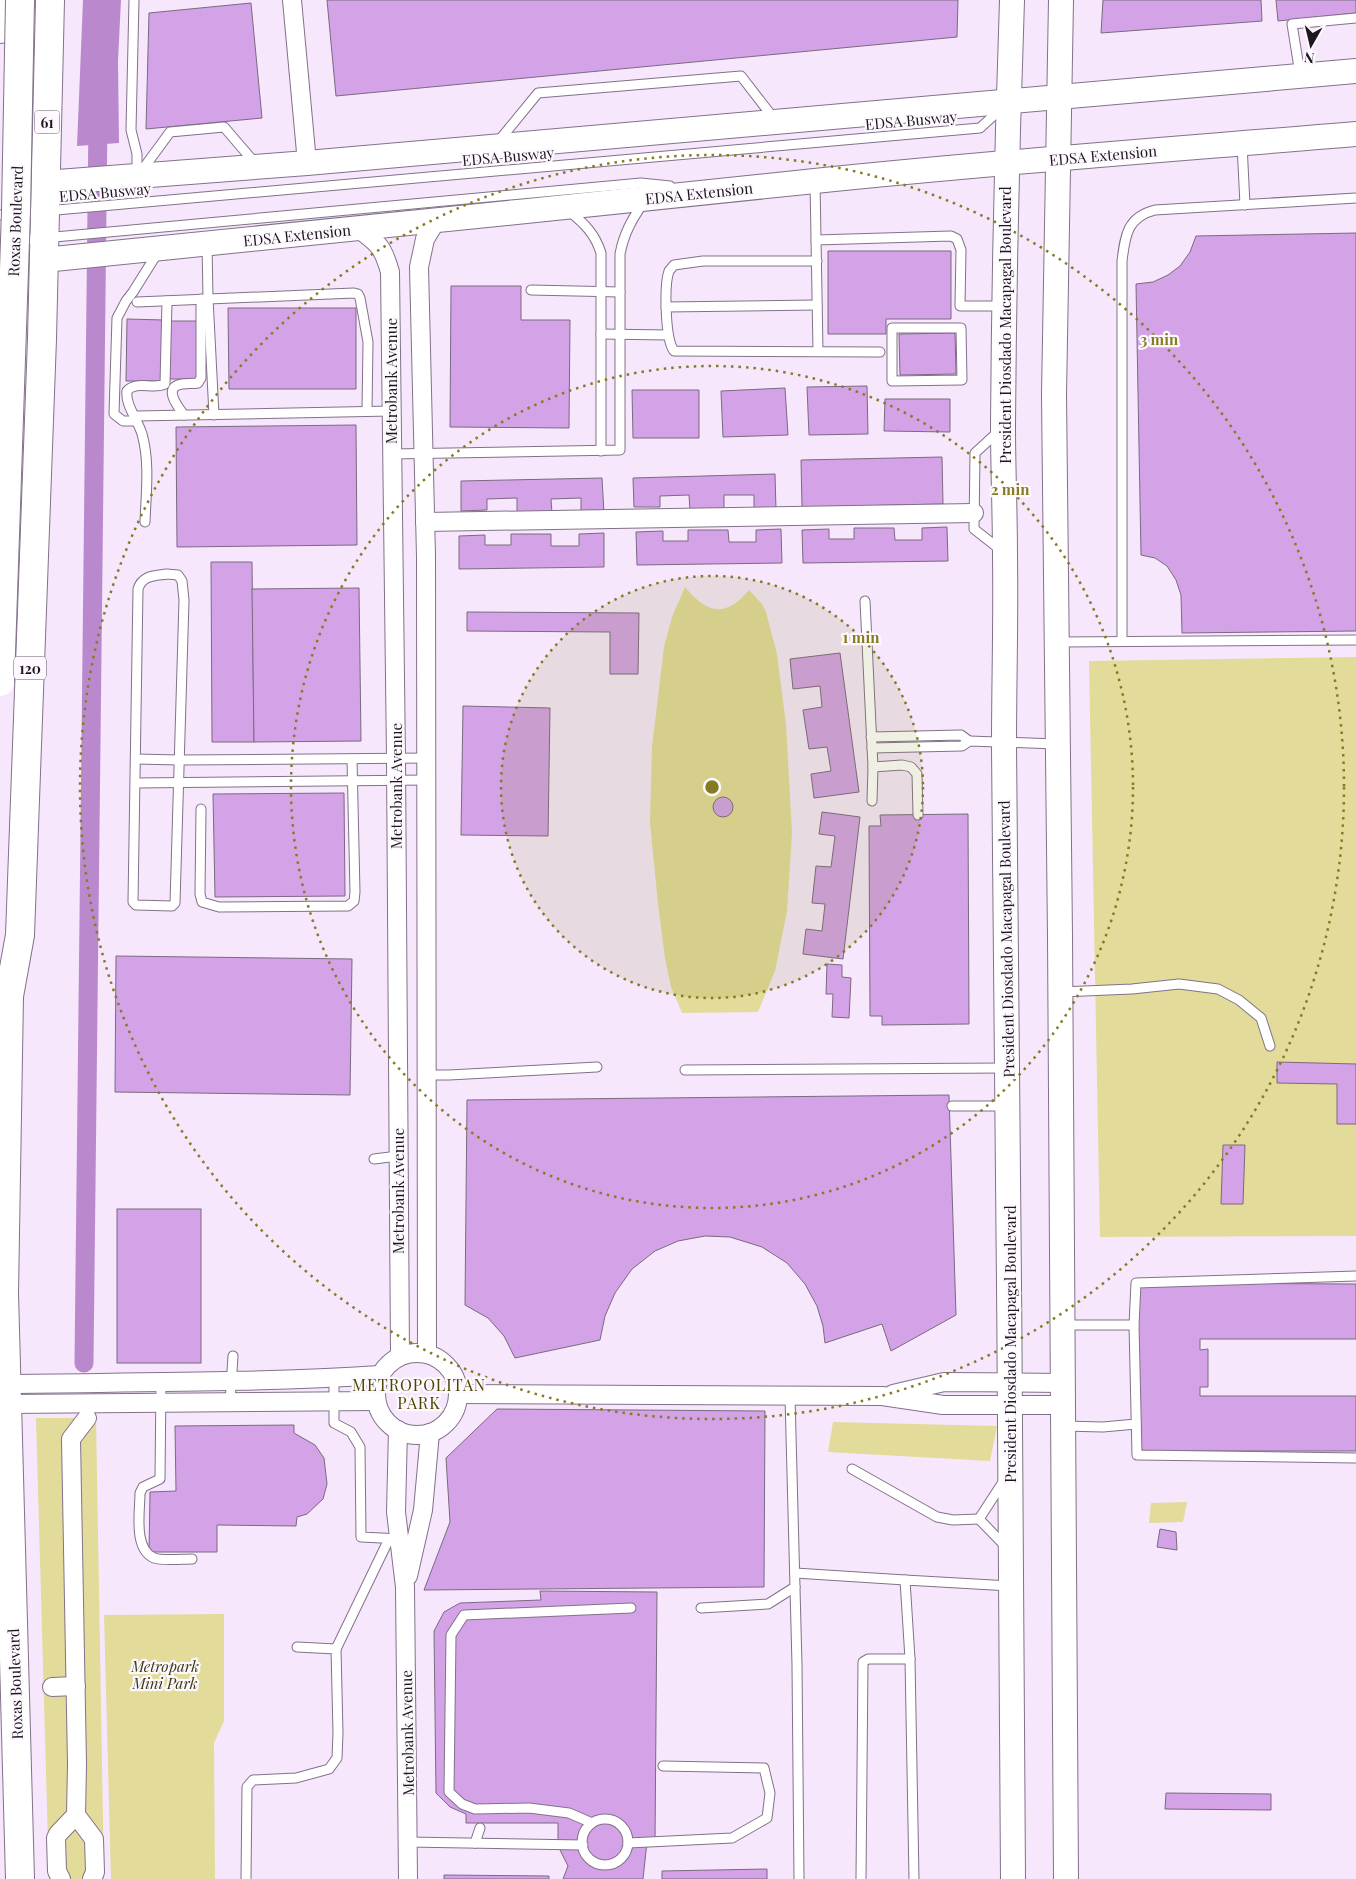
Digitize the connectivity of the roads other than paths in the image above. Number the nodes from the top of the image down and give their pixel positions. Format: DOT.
graph roads {
  1 [pos="1,0"];
  2 [pos="20,0"];
  3 [pos="50,0"];
  4 [pos="134,0"];
  5 [pos="292,0"];
  6 [pos="1061,0"];
  7 [pos="1009,2"];
  8 [pos="1356,18"];
  9 [pos="0,29"];
  10 [pos="49,61"];
  11 [pos="1356,71"];
  12 [pos="1300,76"];
  13 [pos="0,78"];
  14 [pos="1059,97"];
  15 [pos="1009,102"];
  16 [pos="777,122"];
  17 [pos="1356,134"];
  18 [pos="1242,144"];
  19 [pos="494,146"];
  20 [pos="1059,158"];
  21 [pos="307,163"];
  22 [pos="1007,163"];
  23 [pos="258,166"];
  24 [pos="133,177"];
  25 [pos="815,181"];
  26 [pos="45,183"];
  27 [pos="0,186"];
  28 [pos="712,192"];
  29 [pos="1356,198"];
  30 [pos="646,199"];
  31 [pos="1245,205"];
  32 [pos="565,207"];
  33 [pos="45,211"];
  34 [pos="0,215"];
  35 [pos="436,221"];
  36 [pos="359,228"];
  37 [pos="816,240"];
  38 [pos="0,242"];
  39 [pos="128,242"];
  40 [pos="207,244"];
  41 [pos="44,249"];
  42 [pos="160,250"];
  43 [pos="817,261"];
  44 [pos="0,262"];
  45 [pos="532,290"];
  46 [pos="601,292"];
  47 [pos="620,292"];
  48 [pos="204,299"];
  49 [pos="167,301"];
  50 [pos="137,302"];
  51 [pos="817,305"];
  52 [pos="1005,306"];
  53 [pos="666,307"];
  54 [pos="0,312"];
  55 [pos="601,334"];
  56 [pos="621,334"];
  57 [pos="668,334"];
  58 [pos="42,339"];
  59 [pos="818,351"];
  60 [pos="880,352"];
  61 [pos="962,380"];
  62 [pos="367,411"];
  63 [pos="392,411"];
  64 [pos="214,415"];
  65 [pos="184,416"];
  66 [pos="136,419"];
  67 [pos="1003,427"];
  68 [pos="601,451"];
  69 [pos="391,454"];
  70 [pos="423,454"];
  71 [pos="974,513"];
  72 [pos="145,522"];
  73 [pos="425,522"];
  74 [pos="1006,554"];
  75 [pos="865,601"];
  76 [pos="1356,640"];
  77 [pos="1122,641"];
  78 [pos="1056,642"];
  79 [pos="0,682"];
  80 [pos="871,737"];
  81 [pos="969,741"];
  82 [pos="1004,742"];
  83 [pos="1056,744"];
  84 [pos="872,748"];
  85 [pos="427,758"];
  86 [pos="136,759"];
  87 [pos="352,759"];
  88 [pos="179,760"];
  89 [pos="396,760"];
  90 [pos="873,767"];
  91 [pos="427,780"];
  92 [pos="352,781"];
  93 [pos="396,781"];
  94 [pos="179,782"];
  95 [pos="136,783"];
  96 [pos="872,801"];
  97 [pos="201,809"];
  98 [pos="918,814"];
  99 [pos="0,950"];
  100 [pos="1060,992"];
  101 [pos="9,996"];
  102 [pos="1270,1046"];
  103 [pos="597,1066"];
  104 [pos="1008,1068"];
  105 [pos="685,1070"];
  106 [pos="427,1075"];
  107 [pos="952,1106"];
  108 [pos="1008,1106"];
  109 [pos="398,1156"];
  110 [pos="374,1159"];
  111 [pos="1356,1276"];
  112 [pos="1062,1325"];
  113 [pos="1134,1325"];
  114 [pos="427,1354"];
  115 [pos="233,1356"];
  116 [pos="400,1356"];
  117 [pos="380,1375"];
  118 [pos="334,1378"];
  119 [pos="231,1380"];
  120 [pos="117,1382"];
  121 [pos="161,1383"];
  122 [pos="7,1394"];
  123 [pos="459,1394"];
  124 [pos="1009,1394"];
  125 [pos="790,1396"];
  126 [pos="334,1401"];
  127 [pos="376,1401"];
  128 [pos="230,1402"];
  129 [pos="117,1403"];
  130 [pos="162,1403"];
  131 [pos="1063,1405"];
  132 [pos="87,1418"];
  133 [pos="1136,1424"];
  134 [pos="398,1430"];
  135 [pos="430,1433"];
  136 [pos="1356,1458"];
  137 [pos="852,1469"];
  138 [pos="1010,1471"];
  139 [pos="979,1518"];
  140 [pos="393,1539"];
  141 [pos="416,1540"];
  142 [pos="1012,1553"];
  143 [pos="192,1559"];
  144 [pos="795,1573"];
  145 [pos="906,1580"];
  146 [pos="405,1586"];
  147 [pos="1013,1586"];
  148 [pos="795,1587"];
  149 [pos="631,1608"];
  150 [pos="701,1608"];
  151 [pos="297,1647"];
  152 [pos="336,1649"];
  153 [pos="910,1660"];
  154 [pos="76,1686"];
  155 [pos="52,1687"];
  156 [pos="663,1766"];
  157 [pos="76,1815"];
  158 [pos="592,1823"];
  159 [pos="480,1828"];
  160 [pos="408,1842"];
  161 [pos="475,1843"];
  162 [pos="628,1843"];
  163 [pos="582,1845"];
  164 [pos="20,1879"];
  165 [pos="61,1879"];
  166 [pos="92,1879"];
  167 [pos="246,1879"];
  168 [pos="408,1879"];
  169 [pos="799,1879"];
  170 [pos="861,1879"];
  171 [pos="914,1879"];
  172 [pos="1013,1879"];
  173 [pos="1066,1879"];
  1 -- 9 [label="highway"];
  2 -- 79 [label="highway, Roxas Boulevard / 120, bridge"];
  3 -- 10 [label="highway, 61"];
  4 -- 24 [label="lane"];
  5 -- 21 [label="street"];
  6 -- 14 [label="main road"];
  7 -- 15 [label="main road, President Diosdado Macapagal Boulevard"];
  8 -- 12 [label="lane"];
  10 -- 13 [label="highway"];
  10 -- 26 [label="highway, 61"];
  11 -- 12 [label="main road"];
  12 -- 14 [label="main road"];
  14 -- 15 [label="main road"];
  14 -- 20 [label="main road"];
  15 -- 16 [label="main road"];
  15 -- 22 [label="main road, President Diosdado Macapagal Boulevard"];
  15 -- 33 [label="lane, EDSA Busway"];
  16 -- 19 [label="main road"];
  16 -- 19 [label="lane"];
  17 -- 18 [label="main road, EDSA Extension"];
  18 -- 20 [label="main road, EDSA Extension"];
  18 -- 31 [label="lane"];
  19 -- 21 [label="main road"];
  20 -- 22 [label="main road, EDSA Extension"];
  20 -- 78 [label="main road"];
  21 -- 23 [label="main road"];
  22 -- 25 [label="main road, EDSA Extension"];
  22 -- 52 [label="main road, President Diosdado Macapagal Boulevard"];
  23 -- 24 [label="main road"];
  23 -- 24 [label="lane"];
  24 -- 26 [label="main road"];
  25 -- 28 [label="main road, EDSA Extension"];
  25 -- 37 [label="lane"];
  26 -- 27 [label="highway"];
  26 -- 33 [label="highway, 61"];
  28 -- 30 [label="main road, EDSA Extension"];
  28 -- 39 [label="lane"];
  29 -- 31 [label="lane"];
  30 -- 32 [label="main road, EDSA Extension"];
  30 -- 47 [label="lane"];
  31 -- 77 [label="lane"];
  32 -- 35 [label="main road, EDSA Extension"];
  32 -- 46 [label="lane"];
  33 -- 34 [label="lane, EDSA Busway"];
  33 -- 41 [label="highway, 61"];
  35 -- 36 [label="main road, EDSA Extension"];
  35 -- 70 [label="street, Metrobank Avenue"];
  36 -- 40 [label="main road, EDSA Extension"];
  36 -- 63 [label="street, Metrobank Avenue"];
  37 -- 43 [label="lane"];
  37 -- 52 [label="lane"];
  38 -- 41 [label="lane"];
  39 -- 41 [label="main road, EDSA Extension"];
  39 -- 42 [label="main road, EDSA Extension"];
  40 -- 42 [label="main road, EDSA Extension"];
  40 -- 48 [label="lane"];
  41 -- 44 [label="highway"];
  41 -- 58 [label="highway, 120"];
  42 -- 66 [label="lane"];
  43 -- 51 [label="lane"];
  43 -- 53 [label="lane"];
  45 -- 46 [label="lane"];
  46 -- 47 [label="lane"];
  46 -- 55 [label="lane"];
  47 -- 56 [label="lane"];
  48 -- 49 [label="lane"];
  48 -- 62 [label="lane"];
  48 -- 64 [label="lane"];
  48 -- 65 [label="lane"];
  49 -- 50 [label="lane"];
  49 -- 66 [label="lane"];
  51 -- 53 [label="lane"];
  51 -- 59 [label="lane"];
  52 -- 67 [label="main road, President Diosdado Macapagal Boulevard"];
  53 -- 57 [label="lane"];
  54 -- 58 [label="highway"];
  55 -- 56 [label="lane"];
  55 -- 68 [label="lane"];
  56 -- 57 [label="lane"];
  56 -- 68 [label="lane"];
  57 -- 59 [label="lane"];
  58 -- 101 [label="highway, 120"];
  59 -- 60 [label="lane"];
  61 -- 61 [label="lane"];
  62 -- 63 [label="lane"];
  62 -- 64 [label="lane"];
  63 -- 69 [label="street, Metrobank Avenue"];
  64 -- 65 [label="lane"];
  65 -- 66 [label="lane"];
  66 -- 72 [label="lane"];
  67 -- 71 [label="lane"];
  67 -- 74 [label="main road, President Diosdado Macapagal Boulevard"];
  68 -- 70 [label="lane"];
  69 -- 70 [label="lane"];
  69 -- 89 [label="street, Metrobank Avenue"];
  70 -- 73 [label="street, Metrobank Avenue"];
  71 -- 73 [label="street"];
  71 -- 74 [label="lane"];
  73 -- 85 [label="street, Metrobank Avenue"];
  74 -- 82 [label="main road, President Diosdado Macapagal Boulevard"];
  75 -- 80 [label="lane"];
  76 -- 77 [label="lane"];
  77 -- 78 [label="lane"];
  78 -- 83 [label="main road"];
  80 -- 81 [label="lane"];
  80 -- 84 [label="lane"];
  81 -- 82 [label="lane"];
  81 -- 84 [label="lane"];
  82 -- 83 [label="lane"];
  82 -- 104 [label="main road, President Diosdado Macapagal Boulevard"];
  83 -- 100 [label="main road"];
  84 -- 90 [label="lane"];
  85 -- 89 [label="lane"];
  85 -- 91 [label="street, Metrobank Avenue"];
  86 -- 88 [label="lane"];
  86 -- 88 [label="lane"];
  86 -- 95 [label="lane"];
  87 -- 88 [label="lane"];
  87 -- 89 [label="lane"];
  87 -- 92 [label="lane"];
  88 -- 94 [label="lane"];
  89 -- 93 [label="street, Metrobank Avenue"];
  90 -- 96 [label="lane"];
  90 -- 98 [label="lane"];
  91 -- 93 [label="lane"];
  91 -- 106 [label="street, Metrobank Avenue"];
  92 -- 93 [label="lane"];
  92 -- 94 [label="lane"];
  92 -- 97 [label="lane"];
  93 -- 109 [label="street, Metrobank Avenue"];
  94 -- 95 [label="lane"];
  94 -- 95 [label="lane"];
  99 -- 101 [label="highway, Roxas Boulevard / 120"];
  100 -- 102 [label="lane"];
  100 -- 112 [label="main road"];
  101 -- 122 [label="highway, Roxas Boulevard / 120"];
  103 -- 106 [label="lane"];
  104 -- 105 [label="lane"];
  104 -- 108 [label="main road, President Diosdado Macapagal Boulevard"];
  106 -- 114 [label="street, Metrobank Avenue"];
  107 -- 108 [label="lane"];
  108 -- 124 [label="main road, President Diosdado Macapagal Boulevard"];
  109 -- 110 [label="lane"];
  109 -- 116 [label="street, Metrobank Avenue"];
  111 -- 113 [label="lane"];
  112 -- 113 [label="lane"];
  112 -- 131 [label="main road"];
  113 -- 133 [label="lane"];
  114 -- 116 [label="street"];
  114 -- 123 [label="street"];
  115 -- 119 [label="lane"];
  116 -- 117 [label="street"];
  117 -- 118 [label="street"];
  117 -- 127 [label="street"];
  118 -- 119 [label="street"];
  118 -- 126 [label="lane"];
  119 -- 121 [label="street"];
  119 -- 128 [label="lane"];
  120 -- 121 [label="street"];
  120 -- 122 [label="street"];
  120 -- 129 [label="street"];
  121 -- 130 [label="lane"];
  122 -- 129 [label="street"];
  122 -- 164 [label="highway, Roxas Boulevard / 120"];
  123 -- 125 [label="street"];
  123 -- 135 [label="street"];
  124 -- 125 [label="street"];
  124 -- 131 [label="street"];
  124 -- 138 [label="main road, President Diosdado Macapagal Boulevard"];
  125 -- 144 [label="lane"];
  126 -- 127 [label="street"];
  126 -- 128 [label="street"];
  126 -- 140 [label="lane"];
  127 -- 134 [label="street"];
  128 -- 130 [label="street"];
  129 -- 130 [label="street"];
  130 -- 143 [label="lane"];
  131 -- 133 [label="lane"];
  131 -- 173 [label="main road"];
  132 -- 154 [label="street"];
  133 -- 136 [label="lane"];
  134 -- 135 [label="street"];
  134 -- 140 [label="street, Metrobank Avenue"];
  135 -- 141 [label="street, Metrobank Avenue"];
  137 -- 139 [label="lane"];
  138 -- 139 [label="lane"];
  138 -- 142 [label="main road, President Diosdado Macapagal Boulevard"];
  139 -- 142 [label="lane"];
  140 -- 141 [label="lane"];
  140 -- 146 [label="street, Metrobank Avenue"];
  140 -- 152 [label="lane"];
  141 -- 146 [label="street, Metrobank Avenue"];
  142 -- 147 [label="main road, President Diosdado Macapagal Boulevard"];
  144 -- 145 [label="lane"];
  144 -- 148 [label="lane"];
  145 -- 147 [label="lane"];
  145 -- 153 [label="lane"];
  146 -- 160 [label="street, Metrobank Avenue"];
  147 -- 172 [label="main road, President Diosdado Macapagal Boulevard"];
  148 -- 150 [label="lane"];
  148 -- 169 [label="lane"];
  149 -- 158 [label="lane"];
  151 -- 152 [label="lane"];
  152 -- 167 [label="lane"];
  153 -- 170 [label="lane"];
  153 -- 171 [label="lane"];
  154 -- 155 [label="street"];
  154 -- 157 [label="street"];
  156 -- 162 [label="lane"];
  157 -- 165 [label="street"];
  157 -- 166 [label="street"];
  158 -- 162 [label="lane"];
  158 -- 163 [label="lane"];
  159 -- 161 [label="lane"];
  160 -- 161 [label="lane"];
  160 -- 168 [label="street, Metrobank Avenue"];
  161 -- 163 [label="lane"];
  162 -- 163 [label="lane"];
}
